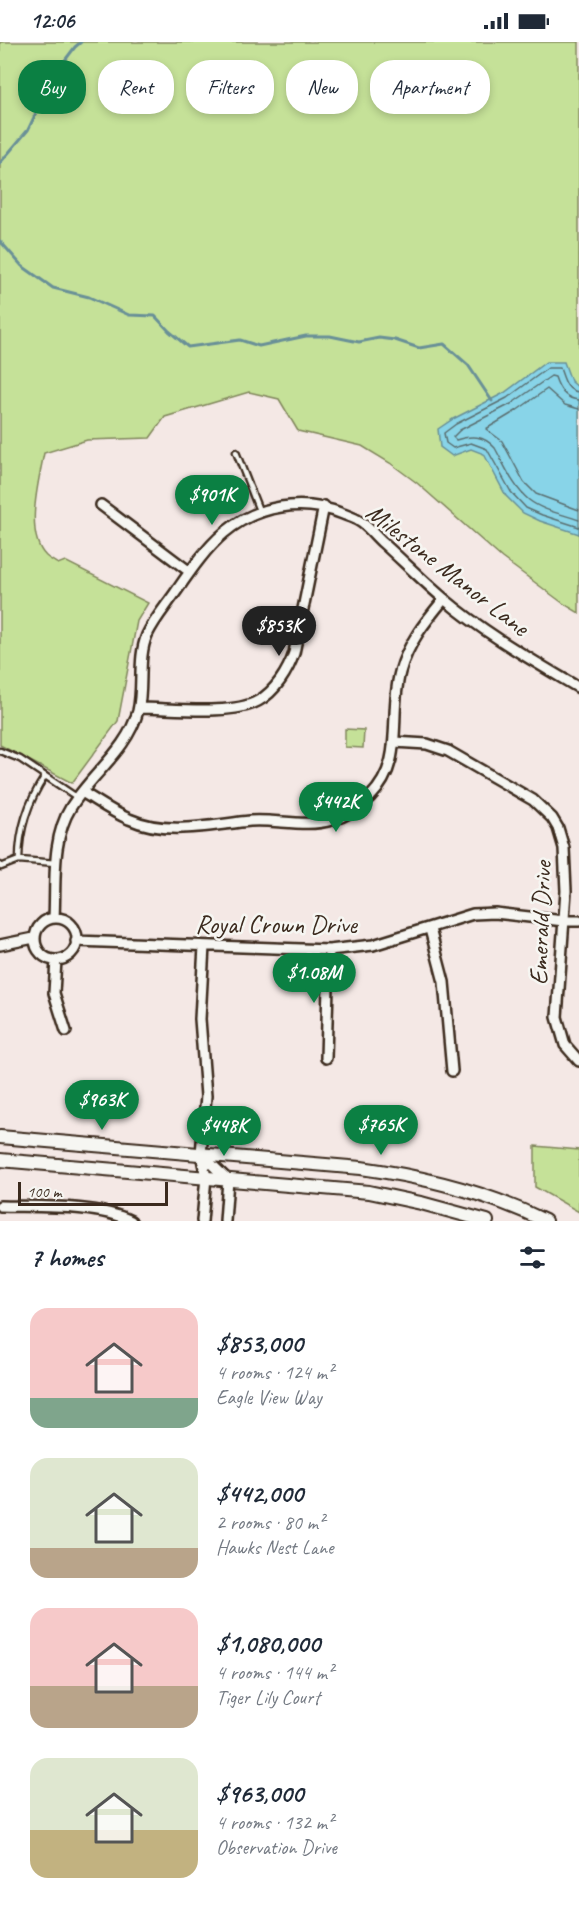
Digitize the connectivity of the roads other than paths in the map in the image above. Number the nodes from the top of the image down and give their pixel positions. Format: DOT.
graph roads {
  1 [pos="236,452"];
  2 [pos="101,505"];
  3 [pos="324,506"];
  4 [pos="260,513"];
  5 [pos="190,572"];
  6 [pos="444,599"];
  7 [pos="579,688"];
  8 [pos="139,708"];
  9 [pos="394,742"];
  10 [pos="0,751"];
  11 [pos="45,776"];
  12 [pos="80,795"];
  13 [pos="19,860"];
  14 [pos="56,863"];
  15 [pos="0,866"];
  16 [pos="54,918"];
  17 [pos="564,921"];
  18 [pos="579,921"];
  19 [pos="430,928"];
  20 [pos="34,938"];
  21 [pos="76,941"];
  22 [pos="0,945"];
  23 [pos="204,946"];
  24 [pos="328,950"];
  25 [pos="56,960"];
  26 [pos="66,1031"];
  27 [pos="326,1058"];
  28 [pos="579,1061"];
  29 [pos="452,1071"];
  30 [pos="0,1137"];
  31 [pos="201,1154"];
  32 [pos="0,1160"];
  33 [pos="206,1178"];
  34 [pos="228,1180"];
  35 [pos="0,1206"];
  36 [pos="131,1221"];
  37 [pos="202,1221"];
  38 [pos="225,1221"];
  39 [pos="488,1221"];
  40 [pos="545,1221"];
  1 -- 4 [label="lane"];
  2 -- 5 [label="street"];
  3 -- 4 [label="street, Milestone Manor Lane"];
  3 -- 6 [label="street, Milestone Manor Lane"];
  3 -- 8 [label="street"];
  4 -- 5 [label="street, Milestone Manor Lane"];
  5 -- 8 [label="street, Milestone Manor Lane"];
  6 -- 7 [label="street, Milestone Manor Lane"];
  6 -- 9 [label="street"];
  8 -- 12 [label="street, Milestone Manor Lane"];
  9 -- 12 [label="street"];
  9 -- 17 [label="street, Emerald Drive"];
  10 -- 11 [label="lane"];
  11 -- 12 [label="lane"];
  11 -- 13 [label="lane"];
  12 -- 14 [label="street, Milestone Manor Lane"];
  13 -- 14 [label="lane"];
  13 -- 15 [label="lane"];
  14 -- 16 [label="street, Milestone Manor Lane"];
  16 -- 20 [label="street"];
  16 -- 21 [label="street"];
  17 -- 18 [label="street, Royal Crown Drive"];
  17 -- 19 [label="street, Royal Crown Drive"];
  17 -- 28 [label="street, Emerald Drive"];
  19 -- 24 [label="street, Royal Crown Drive"];
  19 -- 29 [label="street"];
  20 -- 22 [label="street"];
  20 -- 25 [label="street"];
  21 -- 23 [label="street, Royal Crown Drive"];
  21 -- 25 [label="street"];
  23 -- 24 [label="street, Royal Crown Drive"];
  23 -- 31 [label="street"];
  24 -- 27 [label="street"];
  25 -- 26 [label="street"];
  30 -- 31 [label="street"];
  31 -- 33 [label="street"];
  31 -- 34 [label="street"];
  31 -- 40 [label="street"];
  32 -- 33 [label="street"];
  33 -- 34 [label="street"];
  33 -- 37 [label="street"];
  34 -- 38 [label="street"];
  34 -- 39 [label="street"];
  35 -- 36 [label="street"];
}
